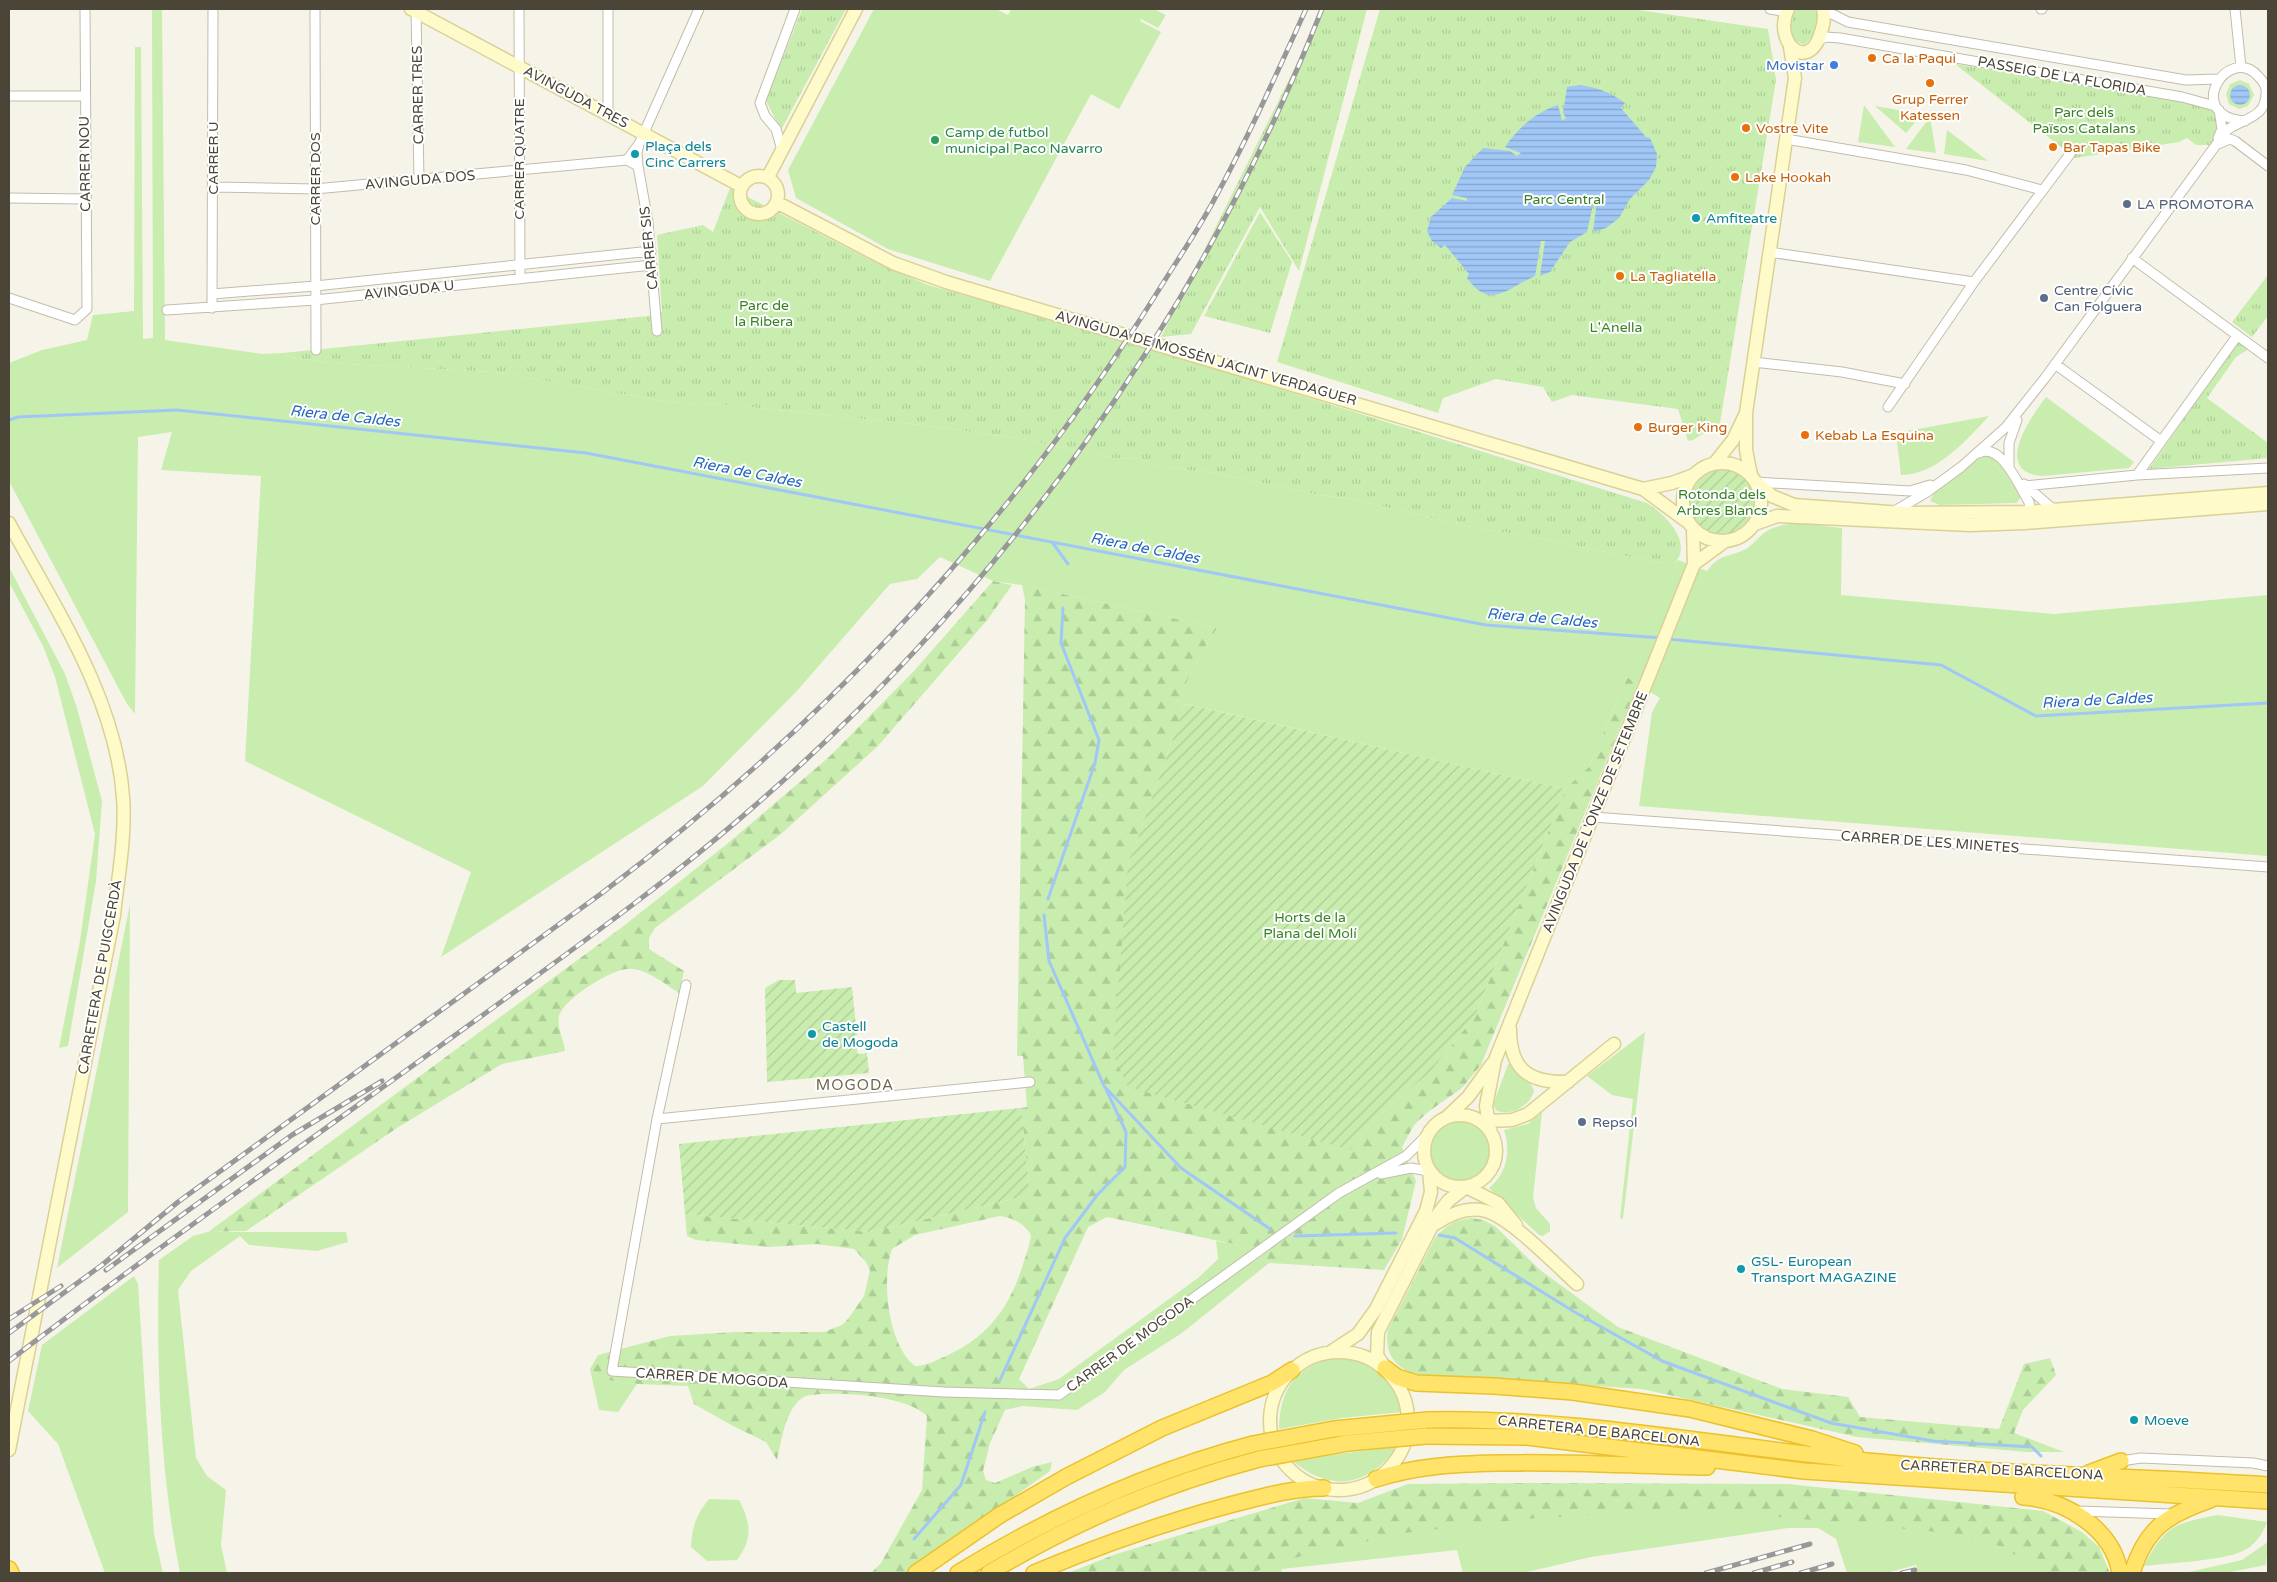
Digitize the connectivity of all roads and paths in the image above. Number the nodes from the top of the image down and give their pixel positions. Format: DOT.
graph roads {
  1 [pos="85,9"];
  2 [pos="213,9"];
  3 [pos="315,9"];
  4 [pos="519,9"];
  5 [pos="608,9"];
  6 [pos="699,9"];
  7 [pos="796,9"];
  8 [pos="856,9"];
  9 [pos="1770,9"];
  10 [pos="2235,9"];
  11 [pos="414,10"];
  12 [pos="1788,10"];
  13 [pos="1824,10"];
  14 [pos="1819,40"];
  15 [pos="1790,47"];
  16 [pos="1808,52"];
  17 [pos="519,67"];
  18 [pos="2241,67"];
  19 [pos="1795,78"];
  20 [pos="2218,80"];
  21 [pos="2268,90"];
  22 [pos="9,96"];
  23 [pos="85,96"];
  24 [pos="2217,108"];
  25 [pos="608,114"];
  26 [pos="2264,115"];
  27 [pos="2245,121"];
  28 [pos="642,138"];
  29 [pos="1786,139"];
  30 [pos="2216,145"];
  31 [pos="782,150"];
  32 [pos="2070,154"];
  33 [pos="627,160"];
  34 [pos="638,166"];
  35 [pos="2268,166"];
  36 [pos="519,172"];
  37 [pos="768,177"];
  38 [pos="419,180"];
  39 [pos="212,186"];
  40 [pos="742,186"];
  41 [pos="315,189"];
  42 [pos="2042,190"];
  43 [pos="9,198"];
  44 [pos="86,199"];
  45 [pos="778,203"];
  46 [pos="651,251"];
  47 [pos="1769,252"];
  48 [pos="2132,258"];
  49 [pos="519,265"];
  50 [pos="652,265"];
  51 [pos="520,279"];
  52 [pos="1974,282"];
  53 [pos="315,286"];
  54 [pos="212,294"];
  55 [pos="9,298"];
  56 [pos="315,300"];
  57 [pos="212,308"];
  58 [pos="167,310"];
  59 [pos="657,331"];
  60 [pos="2237,336"];
  61 [pos="316,350"];
  62 [pos="2268,358"];
  63 [pos="1753,362"];
  64 [pos="2055,364"];
  65 [pos="1905,384"];
  66 [pos="2024,406"];
  67 [pos="1888,407"];
  68 [pos="1746,413"];
  69 [pos="2162,441"];
  70 [pos="1976,454"];
  71 [pos="1714,464"];
  72 [pos="2268,468"];
  73 [pos="2011,472"];
  74 [pos="1694,474"];
  75 [pos="2137,475"];
  76 [pos="1753,478"];
  77 [pos="1942,480"];
  78 [pos="2025,486"];
  79 [pos="1643,489"];
  80 [pos="2268,493"];
  81 [pos="2268,504"];
  82 [pos="2028,510"];
  83 [pos="2054,510"];
  84 [pos="1897,512"];
  85 [pos="9,523"];
  86 [pos="1755,524"];
  87 [pos="1942,524"];
  88 [pos="1970,525"];
  89 [pos="1691,526"];
  90 [pos="1724,542"];
  91 [pos="1694,564"];
  92 [pos="1593,818"];
  93 [pos="2268,867"];
  94 [pos="686,985"];
  95 [pos="1510,1024"];
  96 [pos="1614,1044"];
  97 [pos="1495,1060"];
  98 [pos="1030,1082"];
  99 [pos="1568,1082"];
  100 [pos="1448,1116"];
  101 [pos="657,1119"];
  102 [pos="1489,1125"];
  103 [pos="1427,1135"];
  104 [pos="1429,1171"];
  105 [pos="1374,1176"];
  106 [pos="1466,1187"];
  107 [pos="1431,1227"];
  108 [pos="1524,1235"];
  109 [pos="1577,1284"];
  110 [pos="1332,1351"];
  111 [pos="1385,1368"];
  112 [pos="1292,1370"];
  113 [pos="9,1450"];
  114 [pos="2121,1460"];
  115 [pos="1880,1462"];
  116 [pos="1748,1464"];
  117 [pos="2268,1466"];
  118 [pos="2083,1475"];
  119 [pos="1376,1479"];
  120 [pos="1929,1481"];
  121 [pos="2268,1486"];
  122 [pos="1324,1488"];
  123 [pos="2215,1498"];
  124 [pos="2268,1502"];
  125 [pos="2069,1510"];
  126 [pos="2176,1513"];
  127 [pos="9,1570"];
  128 [pos="10,1573"];
  129 [pos="916,1573"];
  130 [pos="958,1573"];
  131 [pos="988,1573"];
  132 [pos="1034,1573"];
  133 [pos="2120,1573"];
  134 [pos="2132,1573"];
  1 -- 23 [label="street, CARRER NOU"];
  2 -- 39 [label="street, CARRER U"];
  3 -- 41 [label="street, CARRER DOS"];
  4 -- 17 [label="street, CARRER QUATRE"];
  5 -- 25 [label="street"];
  6 -- 28 [label="street"];
  7 -- 31 [label="street"];
  8 -- 31 [label="main road"];
  9 -- 12 [label="street"];
  10 -- 18 [label="street"];
  11 -- 17 [label="main road, AVINGUDA TRES"];
  11 -- 38 [label="street, CARRER TRES"];
  12 -- 15 [label="main road"];
  13 -- 14 [label="main road"];
  13 -- 20 [label="street, PASSEIG DE LA FLORIDA"];
  14 -- 16 [label="main road"];
  14 -- 24 [label="street, PASSEIG DE LA FLORIDA"];
  15 -- 16 [label="main road"];
  15 -- 19 [label="main road"];
  16 -- 19 [label="main road"];
  17 -- 25 [label="main road, AVINGUDA TRES"];
  17 -- 36 [label="street, CARRER QUATRE"];
  18 -- 20 [label="street"];
  18 -- 21 [label="street"];
  19 -- 29 [label="main road"];
  20 -- 24 [label="street"];
  21 -- 26 [label="street"];
  22 -- 23 [label="street"];
  23 -- 44 [label="street, CARRER NOU"];
  24 -- 27 [label="street"];
  24 -- 30 [label="street"];
  25 -- 28 [label="main road, AVINGUDA TRES"];
  26 -- 27 [label="street"];
  27 -- 30 [label="street"];
  28 -- 33 [label="street"];
  28 -- 34 [label="street, CARRER SIS"];
  28 -- 40 [label="main road, AVINGUDA TRES"];
  29 -- 42 [label="street"];
  29 -- 47 [label="main road"];
  30 -- 35 [label="street"];
  30 -- 48 [label="street"];
  31 -- 37 [label="main road"];
  32 -- 42 [label="street"];
  33 -- 34 [label="street"];
  33 -- 36 [label="street, AVINGUDA DOS"];
  34 -- 46 [label="street, CARRER SIS"];
  36 -- 38 [label="street, AVINGUDA DOS"];
  36 -- 49 [label="street, CARRER QUATRE"];
  37 -- 40 [label="main road"];
  37 -- 45 [label="main road"];
  38 -- 41 [label="street, AVINGUDA DOS"];
  39 -- 41 [label="street, AVINGUDA DOS"];
  39 -- 54 [label="street, CARRER U"];
  40 -- 45 [label="main road"];
  41 -- 53 [label="street, CARRER DOS"];
  42 -- 52 [label="street"];
  43 -- 44 [label="street"];
  44 -- 55 [label="street, CARRER NOU"];
  45 -- 79 [label="main road, AVINGUDA DE MOSSÈN JACINT VERDAGUER"];
  46 -- 49 [label="street, AVINGUDA U"];
  46 -- 50 [label="street, CARRER SIS"];
  47 -- 52 [label="street"];
  47 -- 63 [label="main road"];
  48 -- 60 [label="street"];
  48 -- 64 [label="street"];
  49 -- 51 [label="street, CARRER QUATRE"];
  49 -- 53 [label="street, AVINGUDA U"];
  50 -- 51 [label="street, AVINGUDA U"];
  50 -- 59 [label="street, CARRER SIS"];
  51 -- 56 [label="street, AVINGUDA U"];
  52 -- 65 [label="street"];
  53 -- 54 [label="street, AVINGUDA U"];
  53 -- 56 [label="street, CARRER DOS"];
  54 -- 57 [label="street, CARRER U"];
  56 -- 57 [label="street, AVINGUDA U"];
  56 -- 61 [label="street, CARRER DOS"];
  57 -- 58 [label="street, AVINGUDA U"];
  60 -- 62 [label="street"];
  60 -- 69 [label="street"];
  63 -- 65 [label="street"];
  63 -- 68 [label="main road"];
  64 -- 66 [label="street"];
  64 -- 69 [label="street"];
  65 -- 67 [label="street"];
  66 -- 70 [label="street"];
  66 -- 73 [label="street"];
  68 -- 71 [label="main road"];
  68 -- 76 [label="main road"];
  69 -- 75 [label="street"];
  70 -- 73 [label="street"];
  70 -- 77 [label="street"];
  71 -- 74 [label="main road"];
  71 -- 76 [label="main road"];
  72 -- 75 [label="street"];
  73 -- 78 [label="street"];
  73 -- 82 [label="street"];
  74 -- 79 [label="main road, AVINGUDA DE MOSSÈN JACINT VERDAGUER"];
  74 -- 89 [label="main road"];
  75 -- 78 [label="street"];
  76 -- 77 [label="street"];
  76 -- 84 [label="main road"];
  76 -- 86 [label="main road"];
  77 -- 84 [label="street"];
  78 -- 83 [label="street"];
  79 -- 89 [label="main road, AVINGUDA DE MOSSÈN JACINT VERDAGUER"];
  80 -- 83 [label="main road"];
  81 -- 88 [label="main road"];
  82 -- 83 [label="main road"];
  82 -- 84 [label="main road"];
  82 -- 88 [label="street"];
  84 -- 87 [label="street"];
  85 -- 113 [label="main road, CARRETERA DE PUIGCERDÀ"];
  86 -- 87 [label="main road"];
  86 -- 90 [label="main road"];
  87 -- 88 [label="main road"];
  89 -- 90 [label="main road"];
  89 -- 91 [label="main road, AVINGUDA DE L'ONZE DE SETEMBRE"];
  90 -- 91 [label="main road"];
  91 -- 92 [label="main road, AVINGUDA DE L'ONZE DE SETEMBRE"];
  92 -- 93 [label="street, CARRER DE LES MINETES"];
  92 -- 95 [label="main road, AVINGUDA DE L'ONZE DE SETEMBRE"];
  94 -- 101 [label="street"];
  95 -- 97 [label="main road, AVINGUDA DE L'ONZE DE SETEMBRE"];
  95 -- 99 [label="main road"];
  96 -- 99 [label="main road"];
  97 -- 100 [label="main road, AVINGUDA DE L'ONZE DE SETEMBRE"];
  97 -- 102 [label="main road, AVINGUDA DE L'ONZE DE SETEMBRE"];
  98 -- 101 [label="street"];
  99 -- 102 [label="main road"];
  100 -- 102 [label="main road"];
  100 -- 103 [label="main road"];
  101 -- 105 [label="street, CARRER DE MOGODA"];
  102 -- 106 [label="main road"];
  103 -- 104 [label="main road"];
  103 -- 105 [label="street, CARRER DE MOGODA"];
  104 -- 105 [label="street, CARRER DE MOGODA"];
  104 -- 106 [label="main road"];
  104 -- 110 [label="main road"];
  106 -- 107 [label="main road"];
  106 -- 108 [label="main road"];
  107 -- 108 [label="main road"];
  107 -- 111 [label="main road"];
  108 -- 109 [label="main road"];
  110 -- 111 [label="main road"];
  110 -- 112 [label="main road"];
  111 -- 115 [label="highway"];
  111 -- 119 [label="main road"];
  112 -- 122 [label="main road"];
  112 -- 129 [label="highway"];
  114 -- 117 [label="street"];
  114 -- 118 [label="highway"];
  115 -- 118 [label="highway, CARRETERA DE BARCELONA"];
  115 -- 130 [label="highway, CARRETERA DE BARCELONA, bridge"];
  116 -- 119 [label="highway"];
  116 -- 120 [label="highway, CARRETERA DE BARCELONA"];
  116 -- 131 [label="highway, CARRETERA DE BARCELONA, bridge"];
  118 -- 121 [label="highway, CARRETERA DE BARCELONA"];
  119 -- 122 [label="main road"];
  120 -- 123 [label="highway, CARRETERA DE BARCELONA"];
  120 -- 125 [label="highway"];
  122 -- 132 [label="highway"];
  123 -- 124 [label="highway, CARRETERA DE BARCELONA"];
  123 -- 126 [label="highway"];
  125 -- 126 [label="street"];
  125 -- 133 [label="highway"];
  126 -- 134 [label="highway"];
  127 -- 128 [label="highway"];
}
